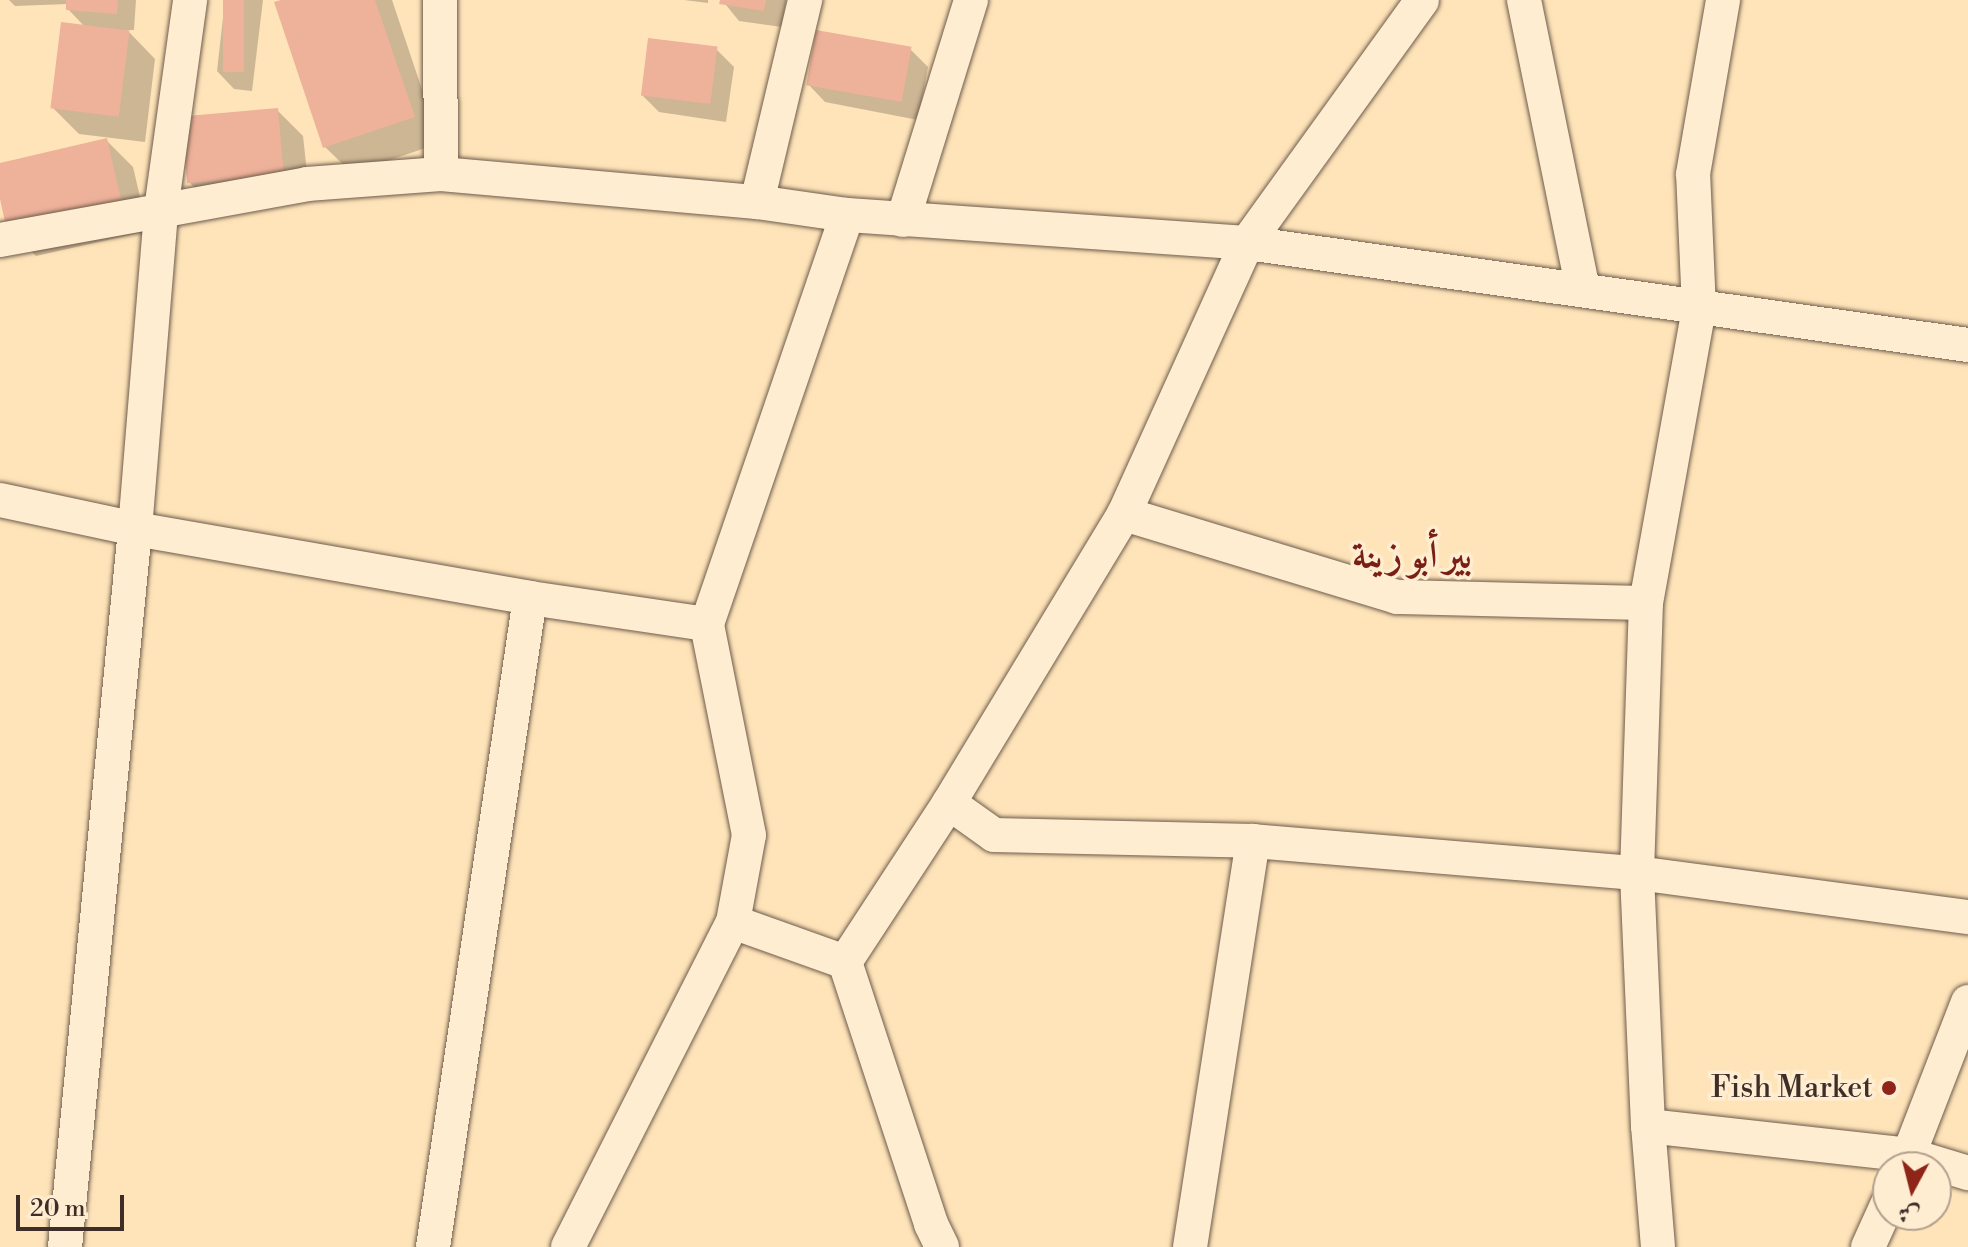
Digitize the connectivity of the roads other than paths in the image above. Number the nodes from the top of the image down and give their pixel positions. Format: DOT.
graph roads {
  1 [pos="190,0"];
  2 [pos="440,0"];
  3 [pos="805,0"];
  4 [pos="971,0"];
  5 [pos="1422,0"];
  6 [pos="1524,0"];
  7 [pos="1723,0"];
  8 [pos="441,174"];
  9 [pos="757,202"];
  10 [pos="161,210"];
  11 [pos="847,215"];
  12 [pos="903,220"];
  13 [pos="0,240"];
  14 [pos="1247,243"];
  15 [pos="1583,289"];
  16 [pos="1699,309"];
  17 [pos="1968,345"];
  18 [pos="0,500"];
  19 [pos="1124,514"];
  20 [pos="135,529"];
  21 [pos="530,598"];
  22 [pos="1646,603"];
  23 [pos="707,624"];
  24 [pos="949,803"];
  25 [pos="1253,841"];
  26 [pos="1637,873"];
  27 [pos="1968,917"];
  28 [pos="733,922"];
  29 [pos="845,962"];
  30 [pos="1968,1002"];
  31 [pos="1648,1126"];
  32 [pos="1911,1151"];
  33 [pos="1872,1156"];
  34 [pos="65,1247"];
  35 [pos="433,1247"];
  36 [pos="568,1247"];
  37 [pos="942,1247"];
  38 [pos="1190,1247"];
  39 [pos="1658,1247"];
  1 -- 10 [label="street"];
  2 -- 8 [label="street"];
  3 -- 9 [label="street"];
  4 -- 12 [label="street"];
  5 -- 14 [label="street"];
  6 -- 15 [label="street"];
  7 -- 16 [label="street"];
  8 -- 9 [label="street"];
  8 -- 10 [label="street"];
  9 -- 11 [label="street"];
  10 -- 13 [label="street"];
  10 -- 20 [label="street"];
  11 -- 12 [label="street"];
  11 -- 23 [label="street"];
  12 -- 14 [label="street"];
  14 -- 15 [label="street"];
  14 -- 19 [label="street"];
  15 -- 16 [label="street"];
  16 -- 17 [label="street"];
  16 -- 22 [label="street"];
  18 -- 20 [label="street"];
  19 -- 22 [label="street"];
  19 -- 24 [label="street"];
  20 -- 21 [label="street"];
  20 -- 34 [label="street"];
  21 -- 23 [label="street"];
  21 -- 35 [label="street"];
  22 -- 26 [label="street"];
  23 -- 28 [label="street"];
  24 -- 25 [label="street"];
  24 -- 29 [label="street"];
  25 -- 26 [label="street"];
  25 -- 38 [label="street"];
  26 -- 27 [label="street"];
  26 -- 31 [label="street"];
  28 -- 29 [label="street"];
  28 -- 36 [label="street"];
  29 -- 37 [label="street"];
  30 -- 32 [label="street"];
  31 -- 33 [label="street"];
  31 -- 39 [label="street"];
}
